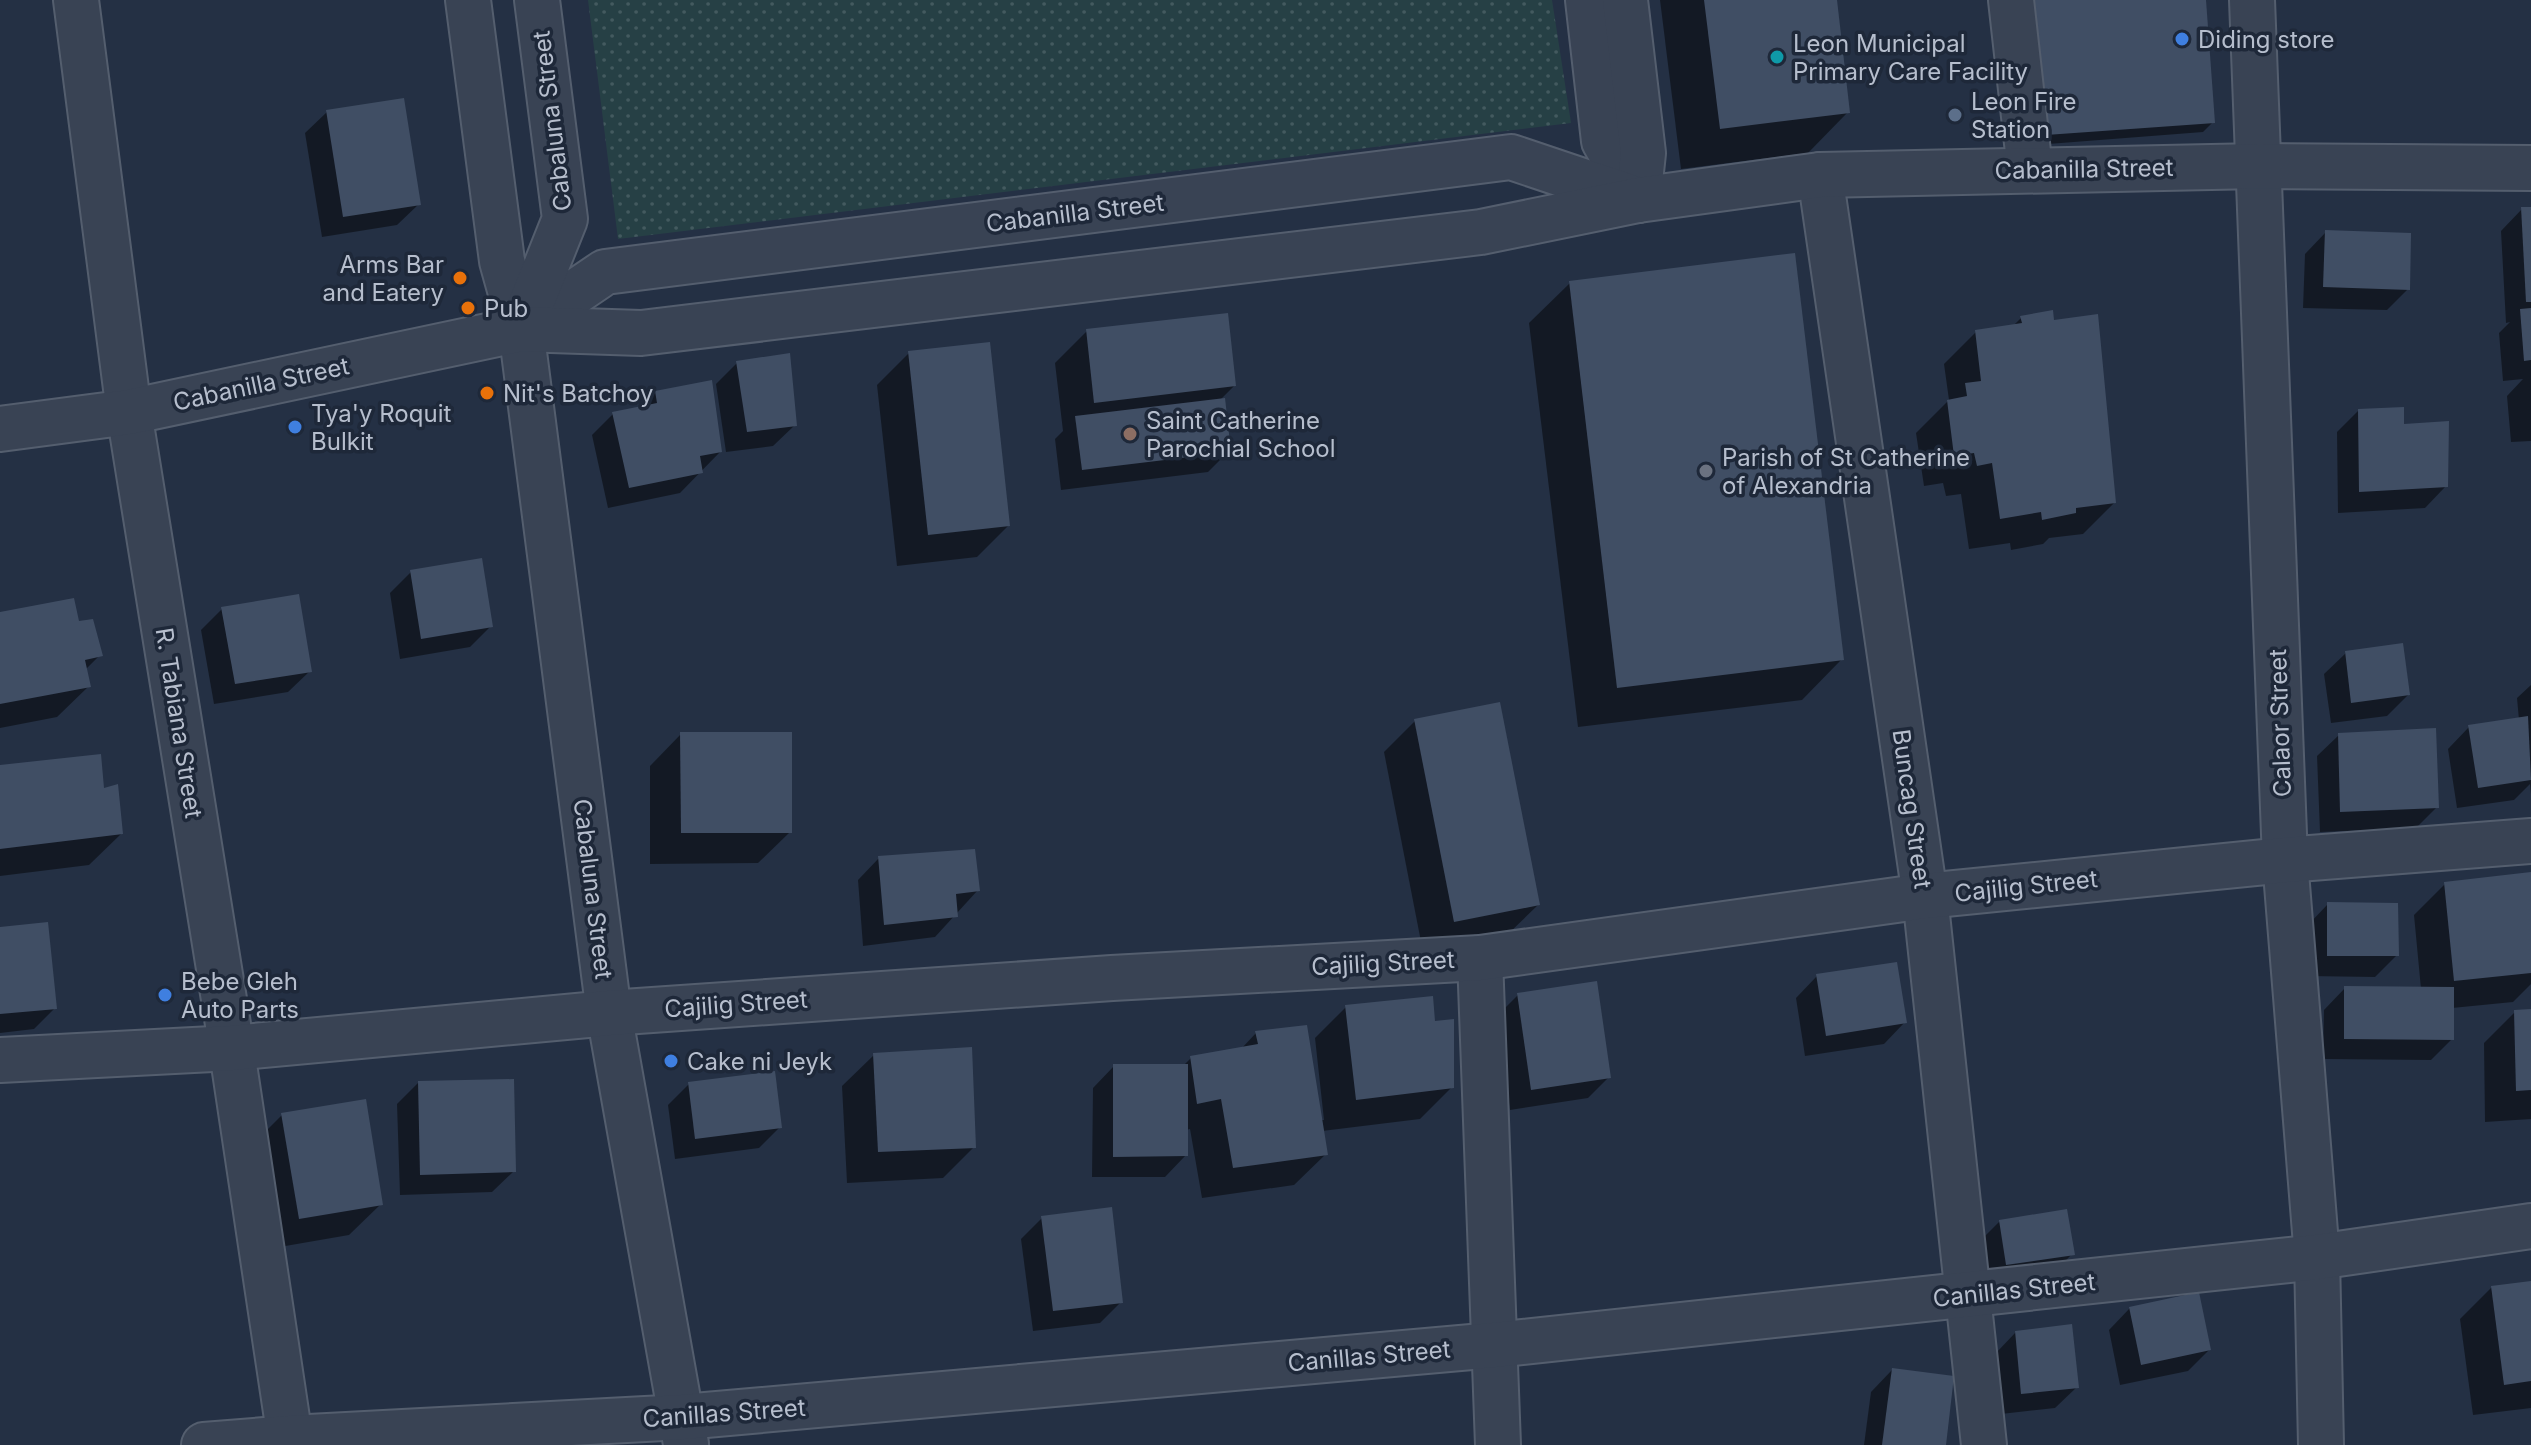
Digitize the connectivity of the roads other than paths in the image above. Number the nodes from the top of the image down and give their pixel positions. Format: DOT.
graph roads {
  1 [pos="76,0"];
  2 [pos="468,0"];
  3 [pos="537,0"];
  4 [pos="1588,0"];
  5 [pos="1625,0"];
  6 [pos="2011,0"];
  7 [pos="2252,0"];
  8 [pos="2259,166"];
  9 [pos="2531,168"];
  10 [pos="2030,170"];
  11 [pos="1820,175"];
  12 [pos="1638,200"];
  13 [pos="521,329"];
  14 [pos="129,412"];
  15 [pos="0,429"];
  16 [pos="2531,841"];
  17 [pos="2285,860"];
  18 [pos="1925,896"];
  19 [pos="1480,958"];
  20 [pos="609,1013"];
  21 [pos="232,1048"];
  22 [pos="0,1060"];
  23 [pos="2531,1226"];
  24 [pos="2317,1257"];
  25 [pos="1970,1294"];
  26 [pos="1494,1345"];
  27 [pos="684,1431"];
  28 [pos="290,1441"];
  29 [pos="204,1445"];
  30 [pos="1498,1445"];
  31 [pos="1984,1445"];
  32 [pos="2321,1445"];
  1 -- 14 [label="street, R. Tabiana Street"];
  2 -- 13 [label="street, Cabaluna Street"];
  3 -- 13 [label="street, Cabaluna Street"];
  4 -- 12 [label="street"];
  5 -- 12 [label="street"];
  6 -- 10 [label="street"];
  7 -- 8 [label="street, Calaor Street"];
  8 -- 9 [label="street, Cabanilla Street"];
  8 -- 10 [label="street, Cabanilla Street"];
  8 -- 17 [label="street, Calaor Street"];
  10 -- 11 [label="street, Cabanilla Street"];
  11 -- 12 [label="street, Cabanilla Street"];
  11 -- 18 [label="street, Buncag Street"];
  12 -- 13 [label="street, Cabanilla Street"];
  12 -- 13 [label="street, Cabanilla Street"];
  13 -- 14 [label="street, Cabanilla Street"];
  13 -- 20 [label="street, Cabaluna Street"];
  14 -- 15 [label="street, Cabanilla Street"];
  14 -- 21 [label="street, R. Tabiana Street"];
  16 -- 17 [label="street, Cajilig Street"];
  17 -- 18 [label="street, Cajilig Street"];
  17 -- 24 [label="street, Calaor Street"];
  18 -- 19 [label="street, Cajilig Street"];
  18 -- 25 [label="street, Buncag Street"];
  19 -- 20 [label="street, Cajilig Street"];
  19 -- 26 [label="street"];
  20 -- 21 [label="street, Cajilig Street"];
  20 -- 27 [label="street, Cabaluna Street"];
  21 -- 22 [label="street, Cajilig Street"];
  21 -- 28 [label="street, R. Tabiana Street"];
  23 -- 24 [label="street, Canillas Street"];
  24 -- 25 [label="street, Canillas Street"];
  24 -- 32 [label="street, Calaor Street"];
  25 -- 26 [label="street, Canillas Street"];
  25 -- 31 [label="street, Buncag Street"];
  26 -- 27 [label="street, Canillas Street"];
  26 -- 30 [label="street"];
  27 -- 28 [label="street, Canillas Street"];
  28 -- 29 [label="street, Canillas Street"];
}
